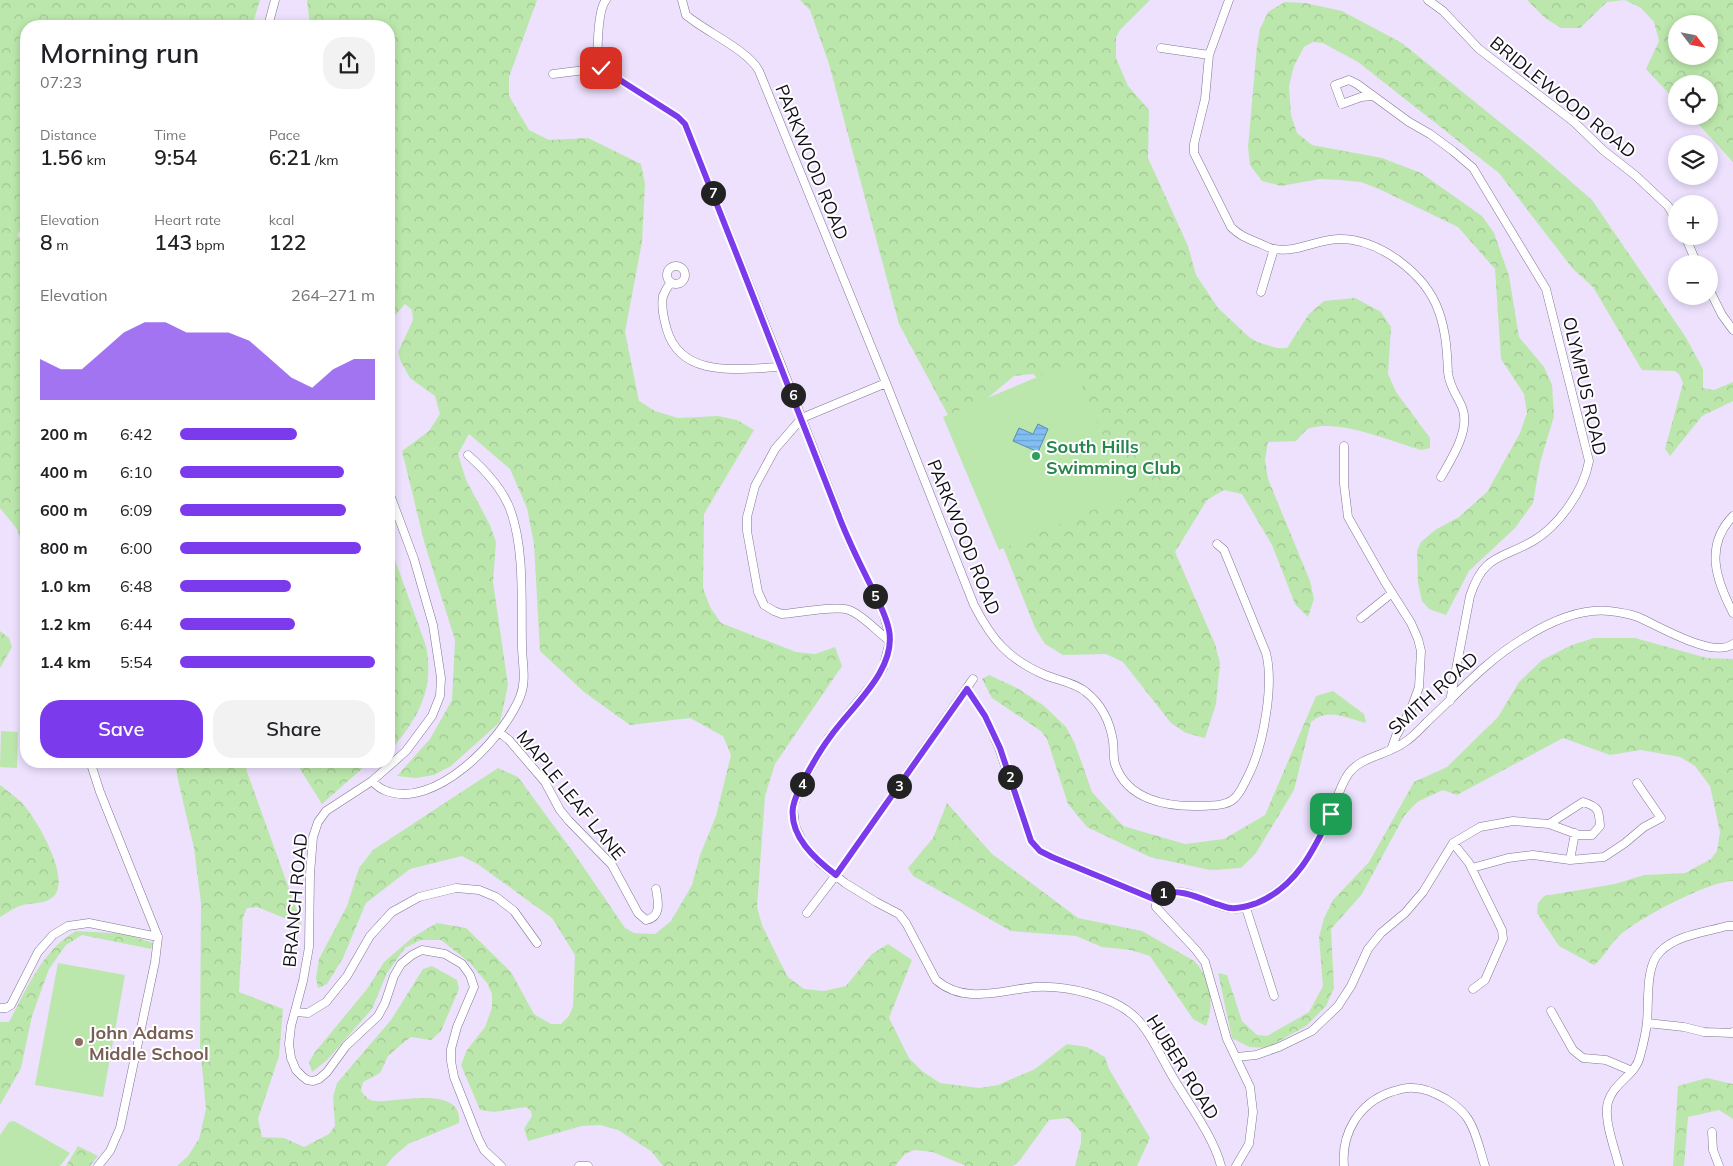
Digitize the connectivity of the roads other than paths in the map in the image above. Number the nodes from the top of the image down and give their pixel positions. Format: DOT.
graph roads {
  1 [pos="275,0"];
  2 [pos="606,0"];
  3 [pos="682,0"];
  4 [pos="1230,0"];
  5 [pos="1428,0"];
  6 [pos="270,20"];
  7 [pos="1162,48"];
  8 [pos="1209,55"];
  9 [pos="601,68"];
  10 [pos="554,74"];
  11 [pos="1372,96"];
  12 [pos="1668,206"];
  13 [pos="1274,249"];
  14 [pos="671,282"];
  15 [pos="1261,292"];
  16 [pos="1717,305"];
  17 [pos="1733,330"];
  18 [pos="782,367"];
  19 [pos="886,383"];
  20 [pos="802,418"];
  21 [pos="1344,446"];
  22 [pos="468,456"];
  23 [pos="1441,477"];
  24 [pos="395,508"];
  25 [pos="1733,516"];
  26 [pos="1216,544"];
  27 [pos="1392,593"];
  28 [pos="1733,613"];
  29 [pos="1361,618"];
  30 [pos="890,641"];
  31 [pos="1733,644"];
  32 [pos="973,679"];
  33 [pos="967,689"];
  34 [pos="1450,701"];
  35 [pos="500,733"];
  36 [pos="1391,750"];
  37 [pos="395,761"];
  38 [pos="92,768"];
  39 [pos="387,768"];
  40 [pos="372,781"];
  41 [pos="1637,783"];
  42 [pos="1549,824"];
  43 [pos="1575,833"];
  44 [pos="1453,843"];
  45 [pos="1570,860"];
  46 [pos="1472,868"];
  47 [pos="836,875"];
  48 [pos="656,889"];
  49 [pos="1156,900"];
  50 [pos="1246,908"];
  51 [pos="807,913"];
  52 [pos="1733,926"];
  53 [pos="158,937"];
  54 [pos="537,943"];
  55 [pos="1474,990"];
  56 [pos="1274,996"];
  57 [pos="0,1008"];
  58 [pos="1552,1011"];
  59 [pos="295,1012"];
  60 [pos="1647,1023"];
  61 [pos="1733,1032"];
  62 [pos="1237,1057"];
  63 [pos="1632,1072"];
  64 [pos="1712,1132"];
  65 [pos="98,1166"];
  66 [pos="501,1166"];
  67 [pos="579,1166"];
  68 [pos="588,1166"];
  69 [pos="1221,1166"];
  70 [pos="1236,1166"];
  71 [pos="1344,1166"];
  72 [pos="1485,1166"];
  73 [pos="1619,1166"];
  74 [pos="1719,1166"];
  1 -- 6 [label="street"];
  2 -- 9 [label="street"];
  3 -- 19 [label="street, PARKWOOD ROAD"];
  4 -- 8 [label="street"];
  5 -- 12 [label="street, BRIDLEWOOD ROAD"];
  7 -- 8 [label="street"];
  8 -- 13 [label="street"];
  9 -- 10 [label="street"];
  9 -- 18 [label="street, HUBER ROAD"];
  11 -- 11 [label="street, OLYMPUS ROAD"];
  11 -- 34 [label="street, OLYMPUS ROAD"];
  13 -- 15 [label="street"];
  13 -- 23 [label="street"];
  14 -- 18 [label="street"];
  16 -- 17 [label="street"];
  18 -- 20 [label="street, HUBER ROAD"];
  19 -- 20 [label="street"];
  19 -- 26 [label="street, PARKWOOD ROAD"];
  20 -- 30 [label="street, HUBER ROAD"];
  20 -- 30 [label="street"];
  21 -- 27 [label="street"];
  22 -- 35 [label="street"];
  24 -- 37 [label="street, BRANCH ROAD"];
  25 -- 28 [label="street"];
  27 -- 29 [label="street"];
  27 -- 36 [label="street"];
  30 -- 47 [label="street, HUBER ROAD"];
  31 -- 34 [label="street, SMITH ROAD"];
  32 -- 33 [label="street"];
  33 -- 47 [label="street"];
  33 -- 49 [label="street"];
  34 -- 36 [label="street, SMITH ROAD"];
  35 -- 40 [label="street"];
  35 -- 48 [label="street, MAPLE LEAF LANE"];
  36 -- 50 [label="street, SMITH ROAD"];
  38 -- 53 [label="street"];
  39 -- 40 [label="street, BRANCH ROAD"];
  40 -- 59 [label="street, BRANCH ROAD"];
  41 -- 45 [label="street"];
  42 -- 43 [label="street"];
  42 -- 43 [label="street"];
  42 -- 44 [label="street"];
  43 -- 45 [label="street"];
  44 -- 46 [label="street"];
  44 -- 62 [label="street"];
  45 -- 46 [label="street"];
  46 -- 55 [label="street"];
  47 -- 51 [label="street"];
  47 -- 69 [label="street, HUBER ROAD"];
  49 -- 50 [label="street"];
  49 -- 62 [label="street"];
  50 -- 56 [label="street"];
  52 -- 60 [label="street"];
  53 -- 57 [label="street"];
  53 -- 65 [label="street"];
  54 -- 59 [label="street"];
  58 -- 63 [label="street"];
  59 -- 66 [label="street, BRANCH ROAD"];
  60 -- 61 [label="street"];
  60 -- 63 [label="street"];
  62 -- 70 [label="street"];
  63 -- 73 [label="street"];
  64 -- 74 [label="street"];
  67 -- 68 [label="street"];
  71 -- 72 [label="street"];
}
